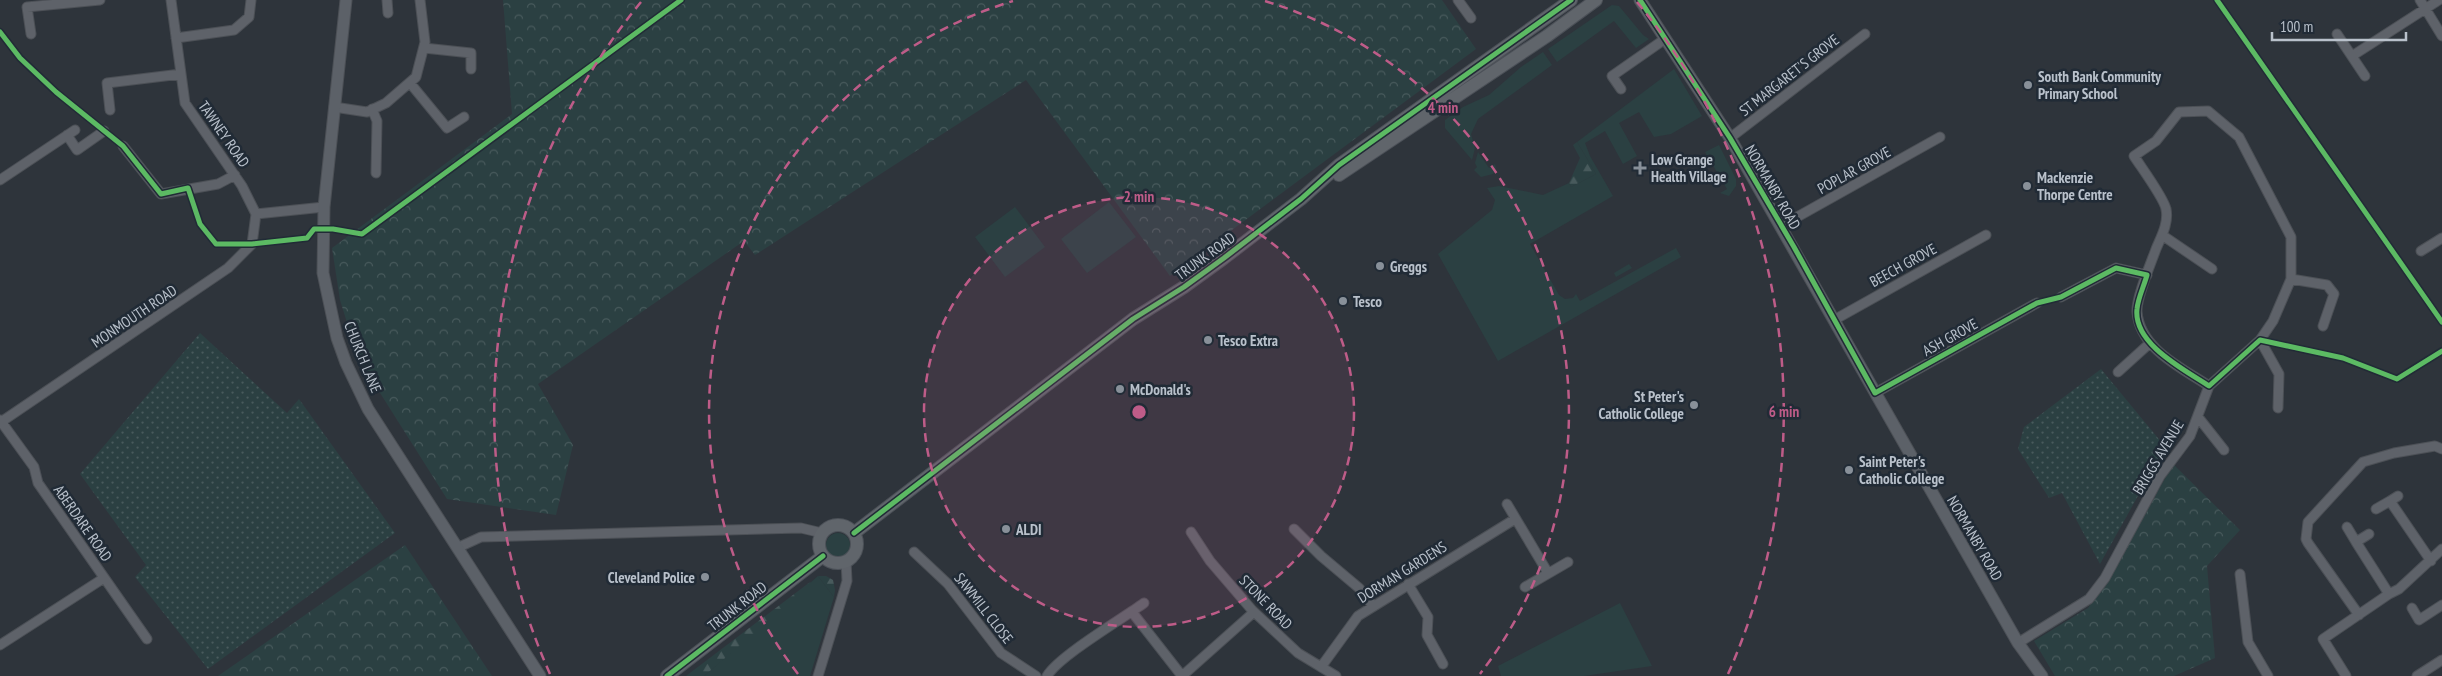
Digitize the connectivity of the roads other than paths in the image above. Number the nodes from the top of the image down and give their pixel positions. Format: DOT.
graph roads {
  1 [pos="100,0"];
  2 [pos="170,0"];
  3 [pos="251,0"];
  4 [pos="346,0"];
  5 [pos="387,0"];
  6 [pos="420,0"];
  7 [pos="1458,0"];
  8 [pos="1571,0"];
  9 [pos="1596,0"];
  10 [pos="1640,0"];
  11 [pos="2420,0"];
  12 [pos="2439,0"];
  13 [pos="2425,8"];
  14 [pos="388,13"];
  15 [pos="1471,18"];
  16 [pos="31,34"];
  17 [pos="1864,34"];
  18 [pos="2337,34"];
  19 [pos="2442,36"];
  20 [pos="176,38"];
  21 [pos="1665,39"];
  22 [pos="424,48"];
  23 [pos="2352,56"];
  24 [pos="471,69"];
  25 [pos="181,74"];
  26 [pos="2365,76"];
  27 [pos="410,82"];
  28 [pos="1621,89"];
  29 [pos="334,107"];
  30 [pos="372,109"];
  31 [pos="110,110"];
  32 [pos="464,117"];
  33 [pos="104,131"];
  34 [pos="1940,137"];
  35 [pos="1730,138"];
  36 [pos="123,146"];
  37 [pos="376,173"];
  38 [pos="235,175"];
  39 [pos="0,180"];
  40 [pos="1300,200"];
  41 [pos="324,207"];
  42 [pos="256,214"];
  43 [pos="1781,226"];
  44 [pos="1986,235"];
  45 [pos="2162,235"];
  46 [pos="2442,238"];
  47 [pos="2421,251"];
  48 [pos="2212,269"];
  49 [pos="2147,275"];
  50 [pos="2291,279"];
  51 [pos="2061,297"];
  52 [pos="2037,303"];
  53 [pos="1834,320"];
  54 [pos="2323,326"];
  55 [pos="2260,340"];
  56 [pos="2150,343"];
  57 [pos="2118,372"];
  58 [pos="2209,386"];
  59 [pos="1875,393"];
  60 [pos="2278,408"];
  61 [pos="2198,418"];
  62 [pos="0,421"];
  63 [pos="2442,449"];
  64 [pos="2224,450"];
  65 [pos="1508,504"];
  66 [pos="2376,509"];
  67 [pos="1515,519"];
  68 [pos="2346,527"];
  69 [pos="1294,529"];
  70 [pos="1191,532"];
  71 [pos="822,533"];
  72 [pos="854,533"];
  73 [pos="2369,534"];
  74 [pos="2356,542"];
  75 [pos="457,548"];
  76 [pos="2442,549"];
  77 [pos="914,552"];
  78 [pos="823,556"];
  79 [pos="846,561"];
  80 [pos="2431,561"];
  81 [pos="1568,562"];
  82 [pos="1548,573"];
  83 [pos="2240,574"];
  84 [pos="104,578"];
  85 [pos="1408,584"];
  86 [pos="1525,587"];
  87 [pos="2389,594"];
  88 [pos="1144,603"];
  89 [pos="2442,605"];
  90 [pos="1372,606"];
  91 [pos="2412,608"];
  92 [pos="1132,612"];
  93 [pos="1254,612"];
  94 [pos="2359,615"];
  95 [pos="147,638"];
  96 [pos="2018,643"];
  97 [pos="0,645"];
  98 [pos="2442,660"];
  99 [pos="1443,664"];
  100 [pos="1321,667"];
  101 [pos="540,676"];
  102 [pos="667,676"];
  103 [pos="818,676"];
  104 [pos="1036,676"];
  105 [pos="1048,676"];
  106 [pos="1182,676"];
  107 [pos="1336,676"];
  108 [pos="2042,676"];
  109 [pos="2268,676"];
  110 [pos="2346,676"];
  111 [pos="2417,676"];
  1 -- 16 [label="street"];
  2 -- 20 [label="street, TAWNEY ROAD"];
  3 -- 20 [label="street"];
  4 -- 29 [label="street, CHURCH LANE"];
  5 -- 14 [label="street"];
  6 -- 22 [label="street"];
  7 -- 15 [label="street"];
  8 -- 40 [label="main road, TRUNK ROAD"];
  9 -- 40 [label="main road"];
  10 -- 21 [label="street, NORMANBY ROAD"];
  11 -- 13 [label="street"];
  12 -- 13 [label="street"];
  13 -- 19 [label="street"];
  13 -- 23 [label="street"];
  17 -- 35 [label="street, ST MARGARET'S GROVE"];
  18 -- 23 [label="street"];
  20 -- 25 [label="street, TAWNEY ROAD"];
  21 -- 28 [label="street"];
  21 -- 35 [label="street, NORMANBY ROAD"];
  22 -- 24 [label="street"];
  22 -- 27 [label="street"];
  23 -- 26 [label="street"];
  25 -- 31 [label="street"];
  25 -- 38 [label="street, TAWNEY ROAD"];
  27 -- 30 [label="street"];
  27 -- 32 [label="street"];
  29 -- 30 [label="street"];
  29 -- 41 [label="street, CHURCH LANE"];
  30 -- 37 [label="street"];
  33 -- 39 [label="street"];
  34 -- 43 [label="street, POPLAR GROVE"];
  35 -- 43 [label="street, NORMANBY ROAD"];
  36 -- 38 [label="street"];
  38 -- 42 [label="street, TAWNEY ROAD"];
  40 -- 72 [label="main road, TRUNK ROAD"];
  41 -- 42 [label="street"];
  41 -- 75 [label="street, CHURCH LANE"];
  42 -- 62 [label="street, MONMOUTH ROAD"];
  43 -- 53 [label="street, NORMANBY ROAD"];
  44 -- 53 [label="street, BEECH GROVE"];
  45 -- 48 [label="street"];
  45 -- 49 [label="street"];
  45 -- 50 [label="street, BRIGGS AVENUE"];
  46 -- 47 [label="street"];
  49 -- 51 [label="street"];
  49 -- 56 [label="street"];
  50 -- 54 [label="street"];
  50 -- 55 [label="street, BRIGGS AVENUE"];
  52 -- 59 [label="street, ASH GROVE"];
  53 -- 59 [label="street, NORMANBY ROAD"];
  55 -- 58 [label="street, BRIGGS AVENUE"];
  55 -- 60 [label="street"];
  56 -- 57 [label="street"];
  56 -- 58 [label="street"];
  58 -- 61 [label="street, BRIGGS AVENUE"];
  59 -- 96 [label="street, NORMANBY ROAD"];
  61 -- 64 [label="street"];
  61 -- 96 [label="street, BRIGGS AVENUE"];
  62 -- 84 [label="street, ABERDARE ROAD"];
  63 -- 94 [label="street"];
  65 -- 67 [label="street"];
  66 -- 80 [label="street"];
  67 -- 82 [label="street"];
  67 -- 85 [label="street, DORMAN GARDENS"];
  68 -- 74 [label="street"];
  69 -- 90 [label="street"];
  70 -- 93 [label="street, STONE ROAD"];
  71 -- 72 [label="main road"];
  71 -- 75 [label="street"];
  71 -- 78 [label="main road"];
  72 -- 79 [label="main road"];
  73 -- 74 [label="street"];
  74 -- 87 [label="street"];
  75 -- 101 [label="street, CHURCH LANE"];
  76 -- 80 [label="street"];
  77 -- 104 [label="street, SAWMILL CLOSE"];
  78 -- 79 [label="main road"];
  78 -- 102 [label="main road, TRUNK ROAD"];
  79 -- 103 [label="street"];
  80 -- 87 [label="street"];
  81 -- 82 [label="street"];
  82 -- 86 [label="street"];
  83 -- 109 [label="street"];
  84 -- 95 [label="street, ABERDARE ROAD"];
  84 -- 97 [label="street"];
  85 -- 90 [label="street, DORMAN GARDENS"];
  85 -- 99 [label="street"];
  87 -- 94 [label="street"];
  88 -- 92 [label="street"];
  89 -- 91 [label="street"];
  90 -- 100 [label="street, DORMAN GARDENS"];
  92 -- 105 [label="street"];
  92 -- 106 [label="street"];
  93 -- 100 [label="street, STONE ROAD"];
  93 -- 106 [label="street"];
  94 -- 110 [label="street"];
  96 -- 108 [label="street, NORMANBY ROAD"];
  98 -- 111 [label="street"];
  100 -- 107 [label="street, STONE ROAD"];
}
